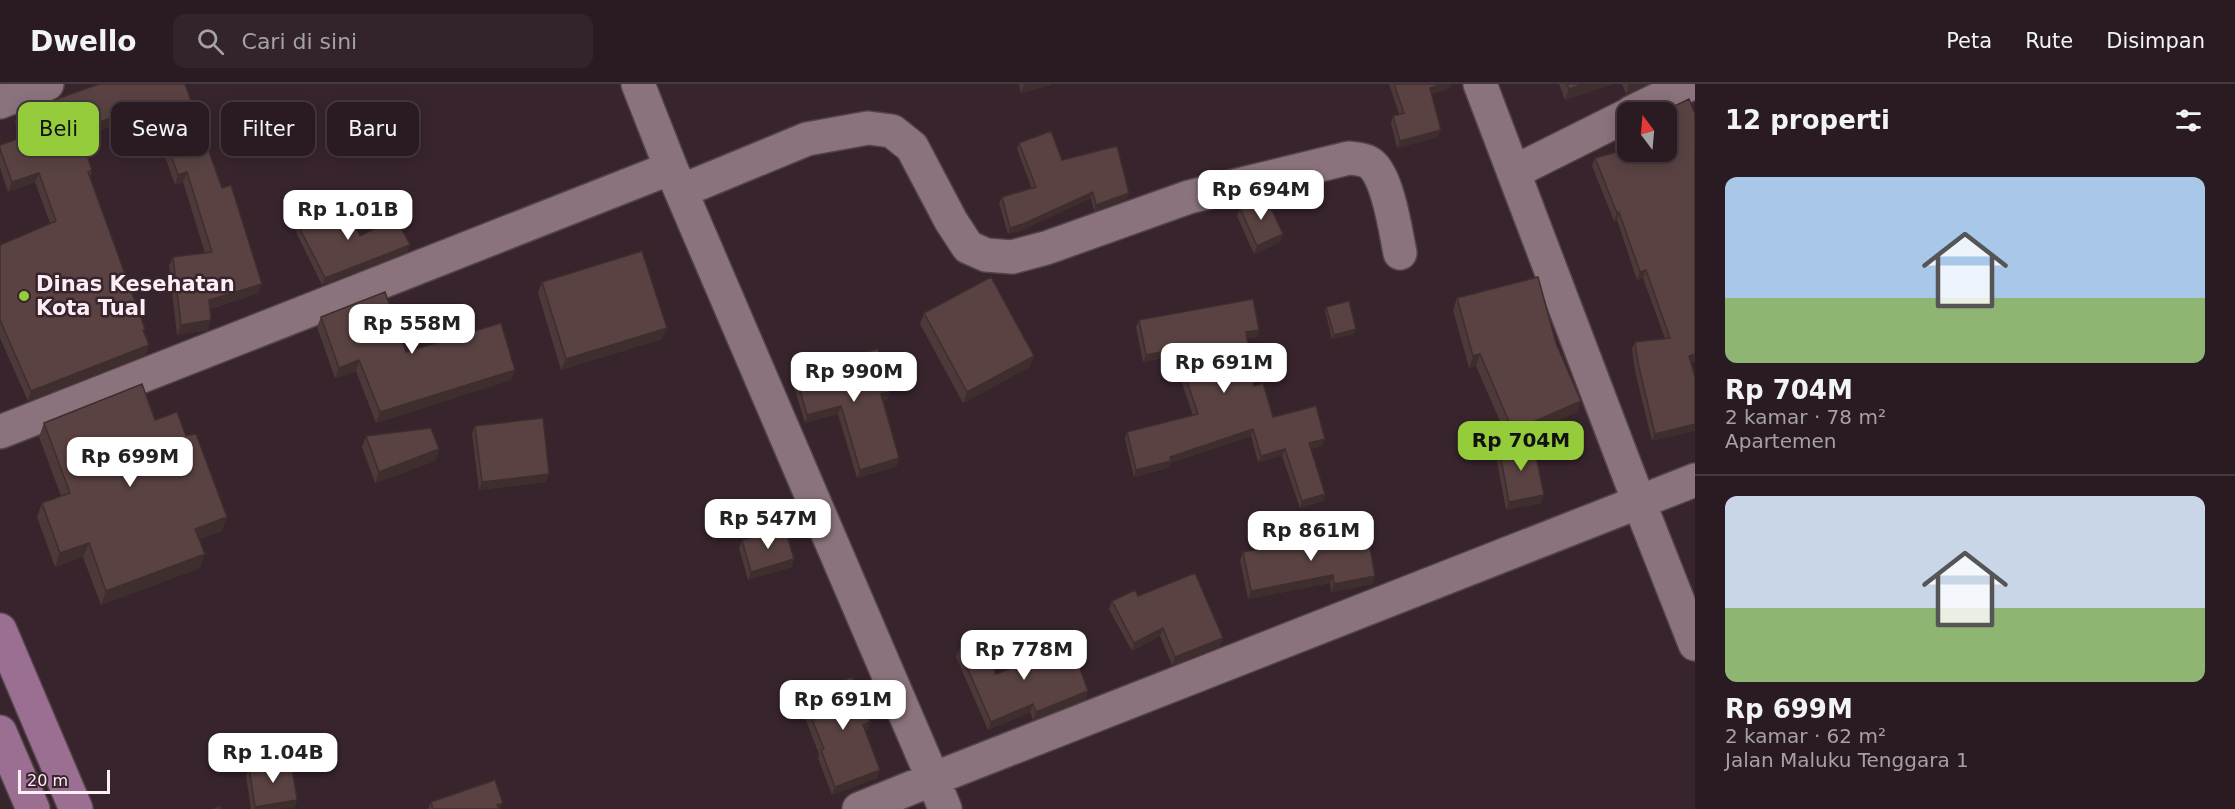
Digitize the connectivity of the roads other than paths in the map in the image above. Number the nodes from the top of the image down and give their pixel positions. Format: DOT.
graph roads {
  1 [pos="47,84"];
  2 [pos="638,84"];
  3 [pos="1480,84"];
  4 [pos="1690,84"];
  5 [pos="0,102"];
  6 [pos="1653,102"];
  7 [pos="1617,120"];
  8 [pos="1514,172"];
  9 [pos="676,180"];
  10 [pos="1400,253"];
  11 [pos="0,432"];
  12 [pos="1695,480"];
  13 [pos="1640,502"];
  14 [pos="0,630"];
  15 [pos="1695,644"];
  16 [pos="0,732"];
  17 [pos="933,779"];
  18 [pos="33,809"];
  19 [pos="76,809"];
  20 [pos="859,809"];
  21 [pos="945,809"];
  1 -- 5 [label="street"];
  2 -- 9 [label="street"];
  3 -- 8 [label="street"];
  4 -- 6 [label="street"];
  7 -- 8 [label="street"];
  8 -- 13 [label="street"];
  9 -- 10 [label="street"];
  9 -- 11 [label="street"];
  9 -- 17 [label="street"];
  12 -- 13 [label="street"];
  13 -- 15 [label="street"];
  13 -- 17 [label="street"];
  14 -- 19 [label="main road"];
  16 -- 18 [label="main road"];
  17 -- 20 [label="street"];
  17 -- 21 [label="street"];
}
